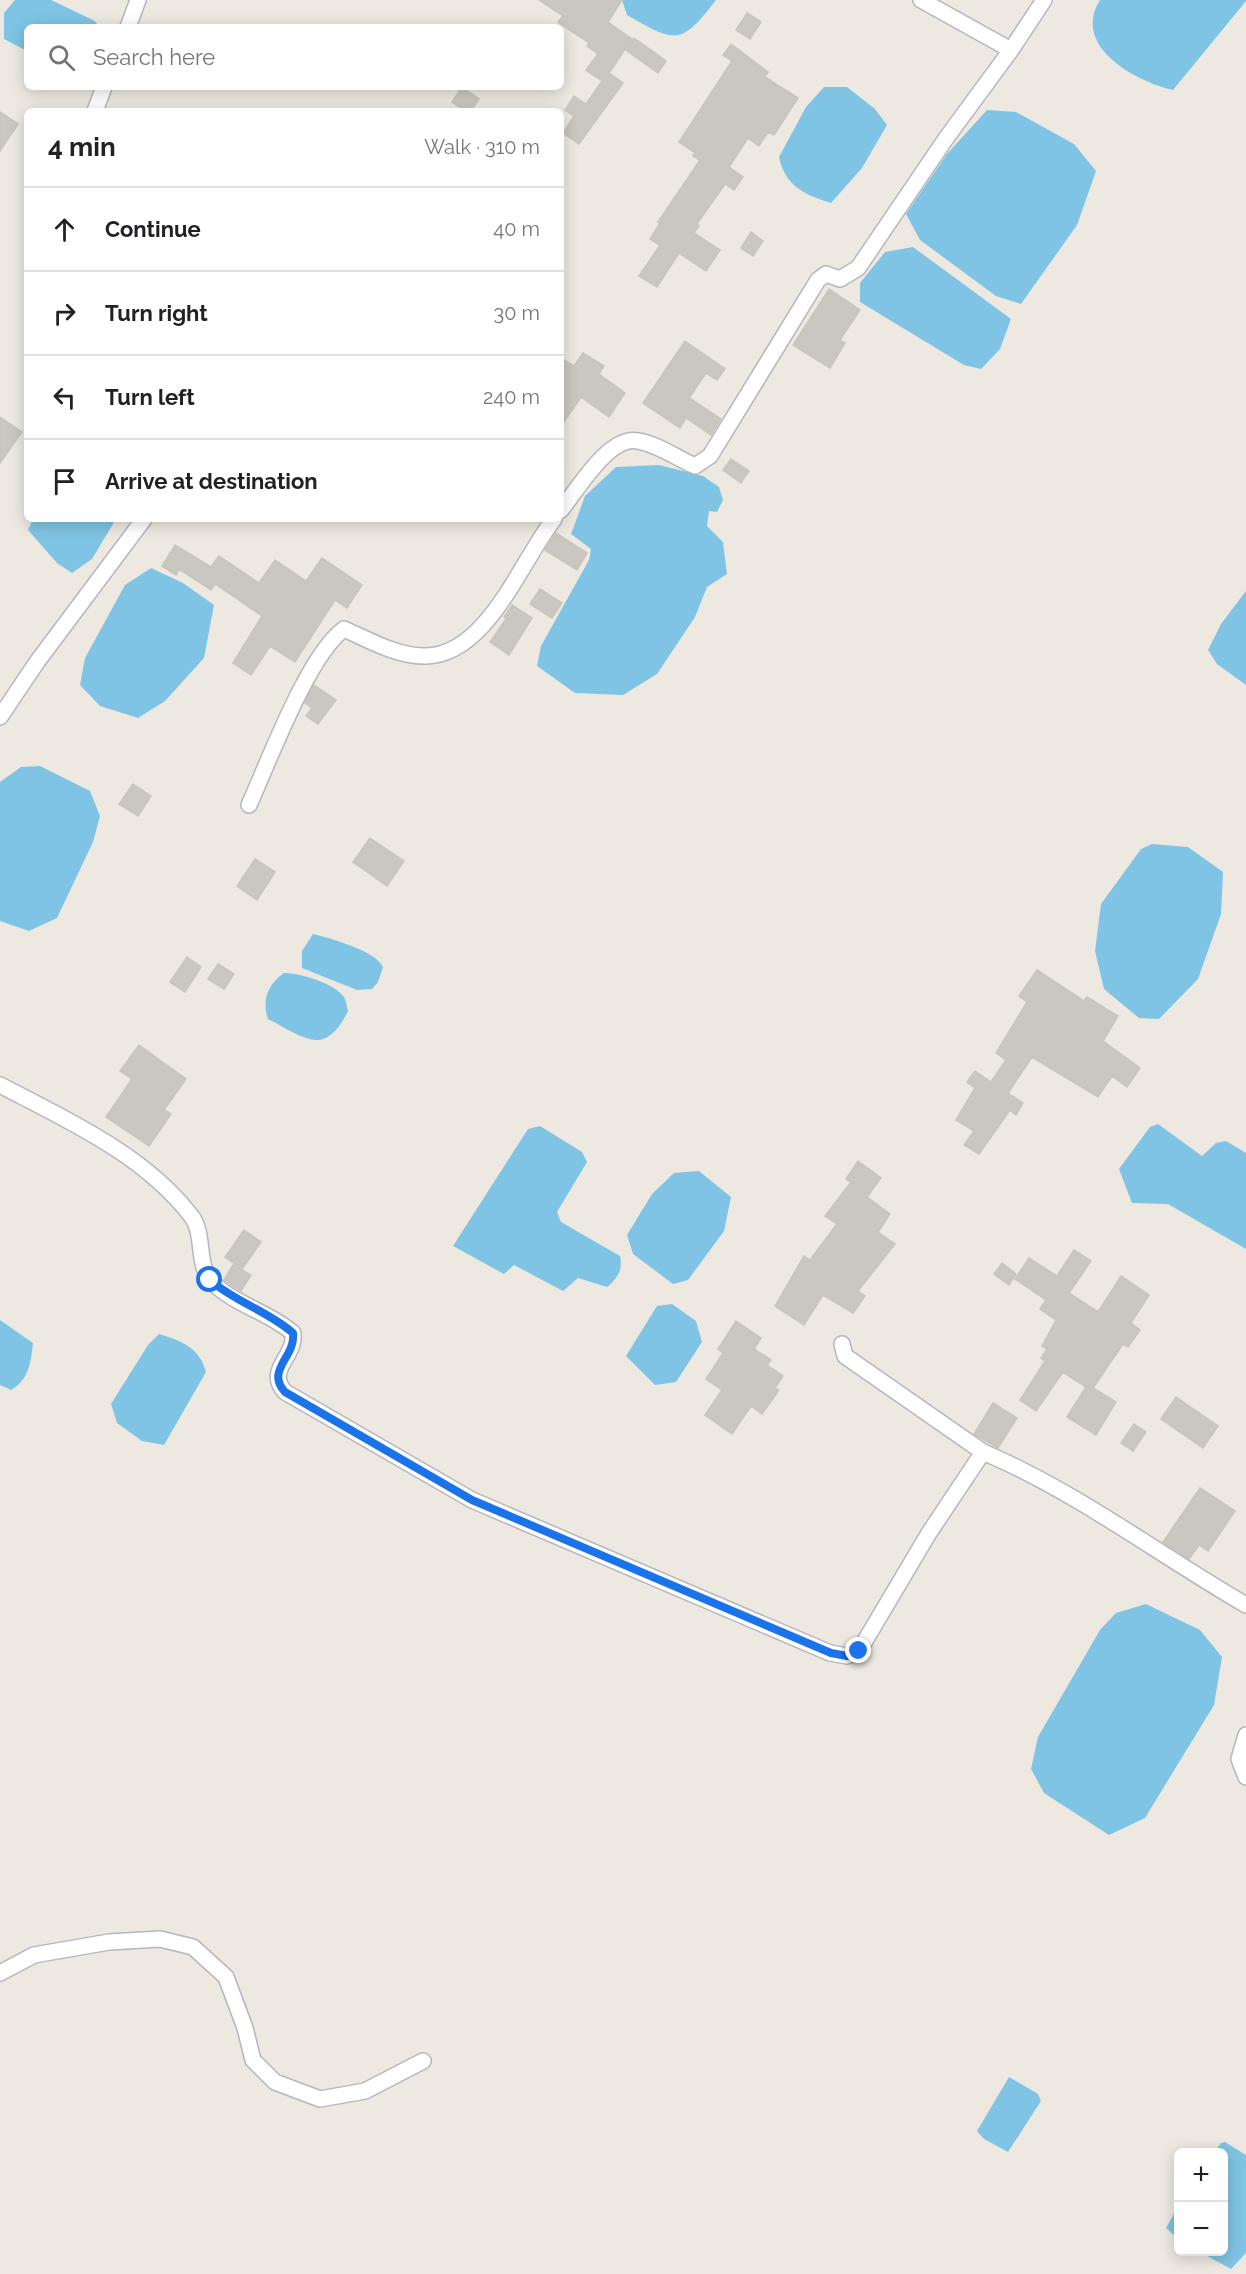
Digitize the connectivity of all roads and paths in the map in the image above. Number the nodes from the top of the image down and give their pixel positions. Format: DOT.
graph roads {
  1 [pos="138,0"];
  2 [pos="921,0"];
  3 [pos="1044,0"];
  4 [pos="129,24"];
  5 [pos="1011,50"];
  6 [pos="103,90"];
  7 [pos="96,108"];
  8 [pos="564,506"];
  9 [pos="142,522"];
  10 [pos="552,522"];
  11 [pos="0,717"];
  12 [pos="249,805"];
  13 [pos="0,1085"];
  14 [pos="842,1344"];
  15 [pos="983,1452"];
  16 [pos="1246,1605"];
  17 [pos="1246,1735"];
  18 [pos="1246,1777"];
  19 [pos="0,1973"];
  20 [pos="423,2061"];
  1 -- 4 [label="street"];
  2 -- 5 [label="street"];
  3 -- 5 [label="street"];
  5 -- 8 [label="street"];
  6 -- 7 [label="street"];
  9 -- 11 [label="street"];
  10 -- 12 [label="street"];
  13 -- 15 [label="street"];
  14 -- 15 [label="street"];
  15 -- 16 [label="street"];
  17 -- 18 [label="street"];
  19 -- 20 [label="street"];
}
